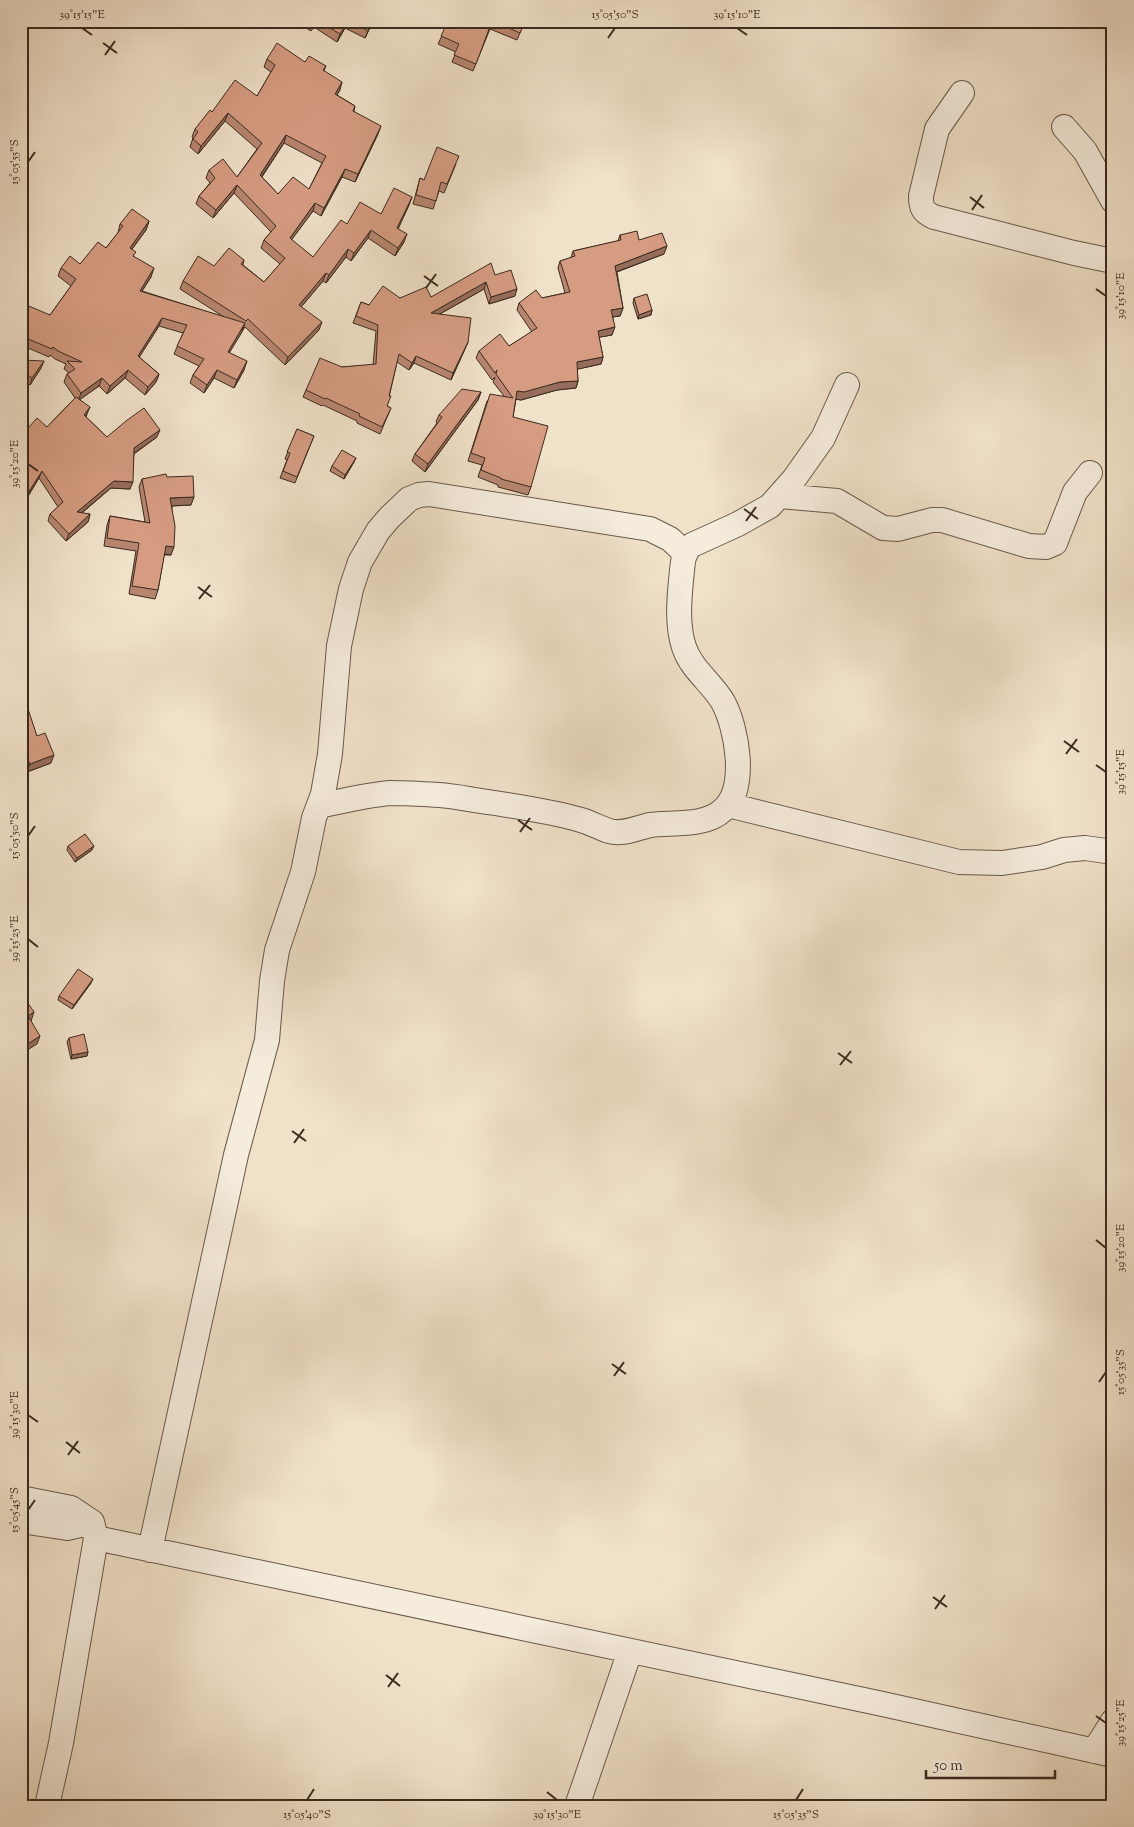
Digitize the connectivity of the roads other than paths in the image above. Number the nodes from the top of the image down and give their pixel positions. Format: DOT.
graph roads {
  1 [pos="962,93"];
  2 [pos="1064,128"];
  3 [pos="1113,201"];
  4 [pos="1113,261"];
  5 [pos="848,385"];
  6 [pos="1090,473"];
  7 [pos="780,496"];
  8 [pos="685,553"];
  9 [pos="728,805"];
  10 [pos="320,806"];
  11 [pos="1113,852"];
  12 [pos="21,1498"];
  13 [pos="21,1521"];
  14 [pos="94,1530"];
  15 [pos="150,1550"];
  16 [pos="630,1651"];
  17 [pos="1113,1721"];
  18 [pos="1103,1753"];
  19 [pos="47,1806"];
  20 [pos="577,1806"];
  1 -- 4 [label="street"];
  2 -- 3 [label="street"];
  5 -- 7 [label="street"];
  6 -- 7 [label="street"];
  7 -- 8 [label="street"];
  8 -- 9 [label="street"];
  8 -- 10 [label="street"];
  9 -- 10 [label="street"];
  9 -- 11 [label="street"];
  10 -- 15 [label="street"];
  12 -- 14 [label="street"];
  13 -- 14 [label="street"];
  14 -- 15 [label="street"];
  14 -- 19 [label="street"];
  15 -- 16 [label="street"];
  16 -- 18 [label="street"];
  16 -- 20 [label="street"];
  17 -- 18 [label="street"];
}
